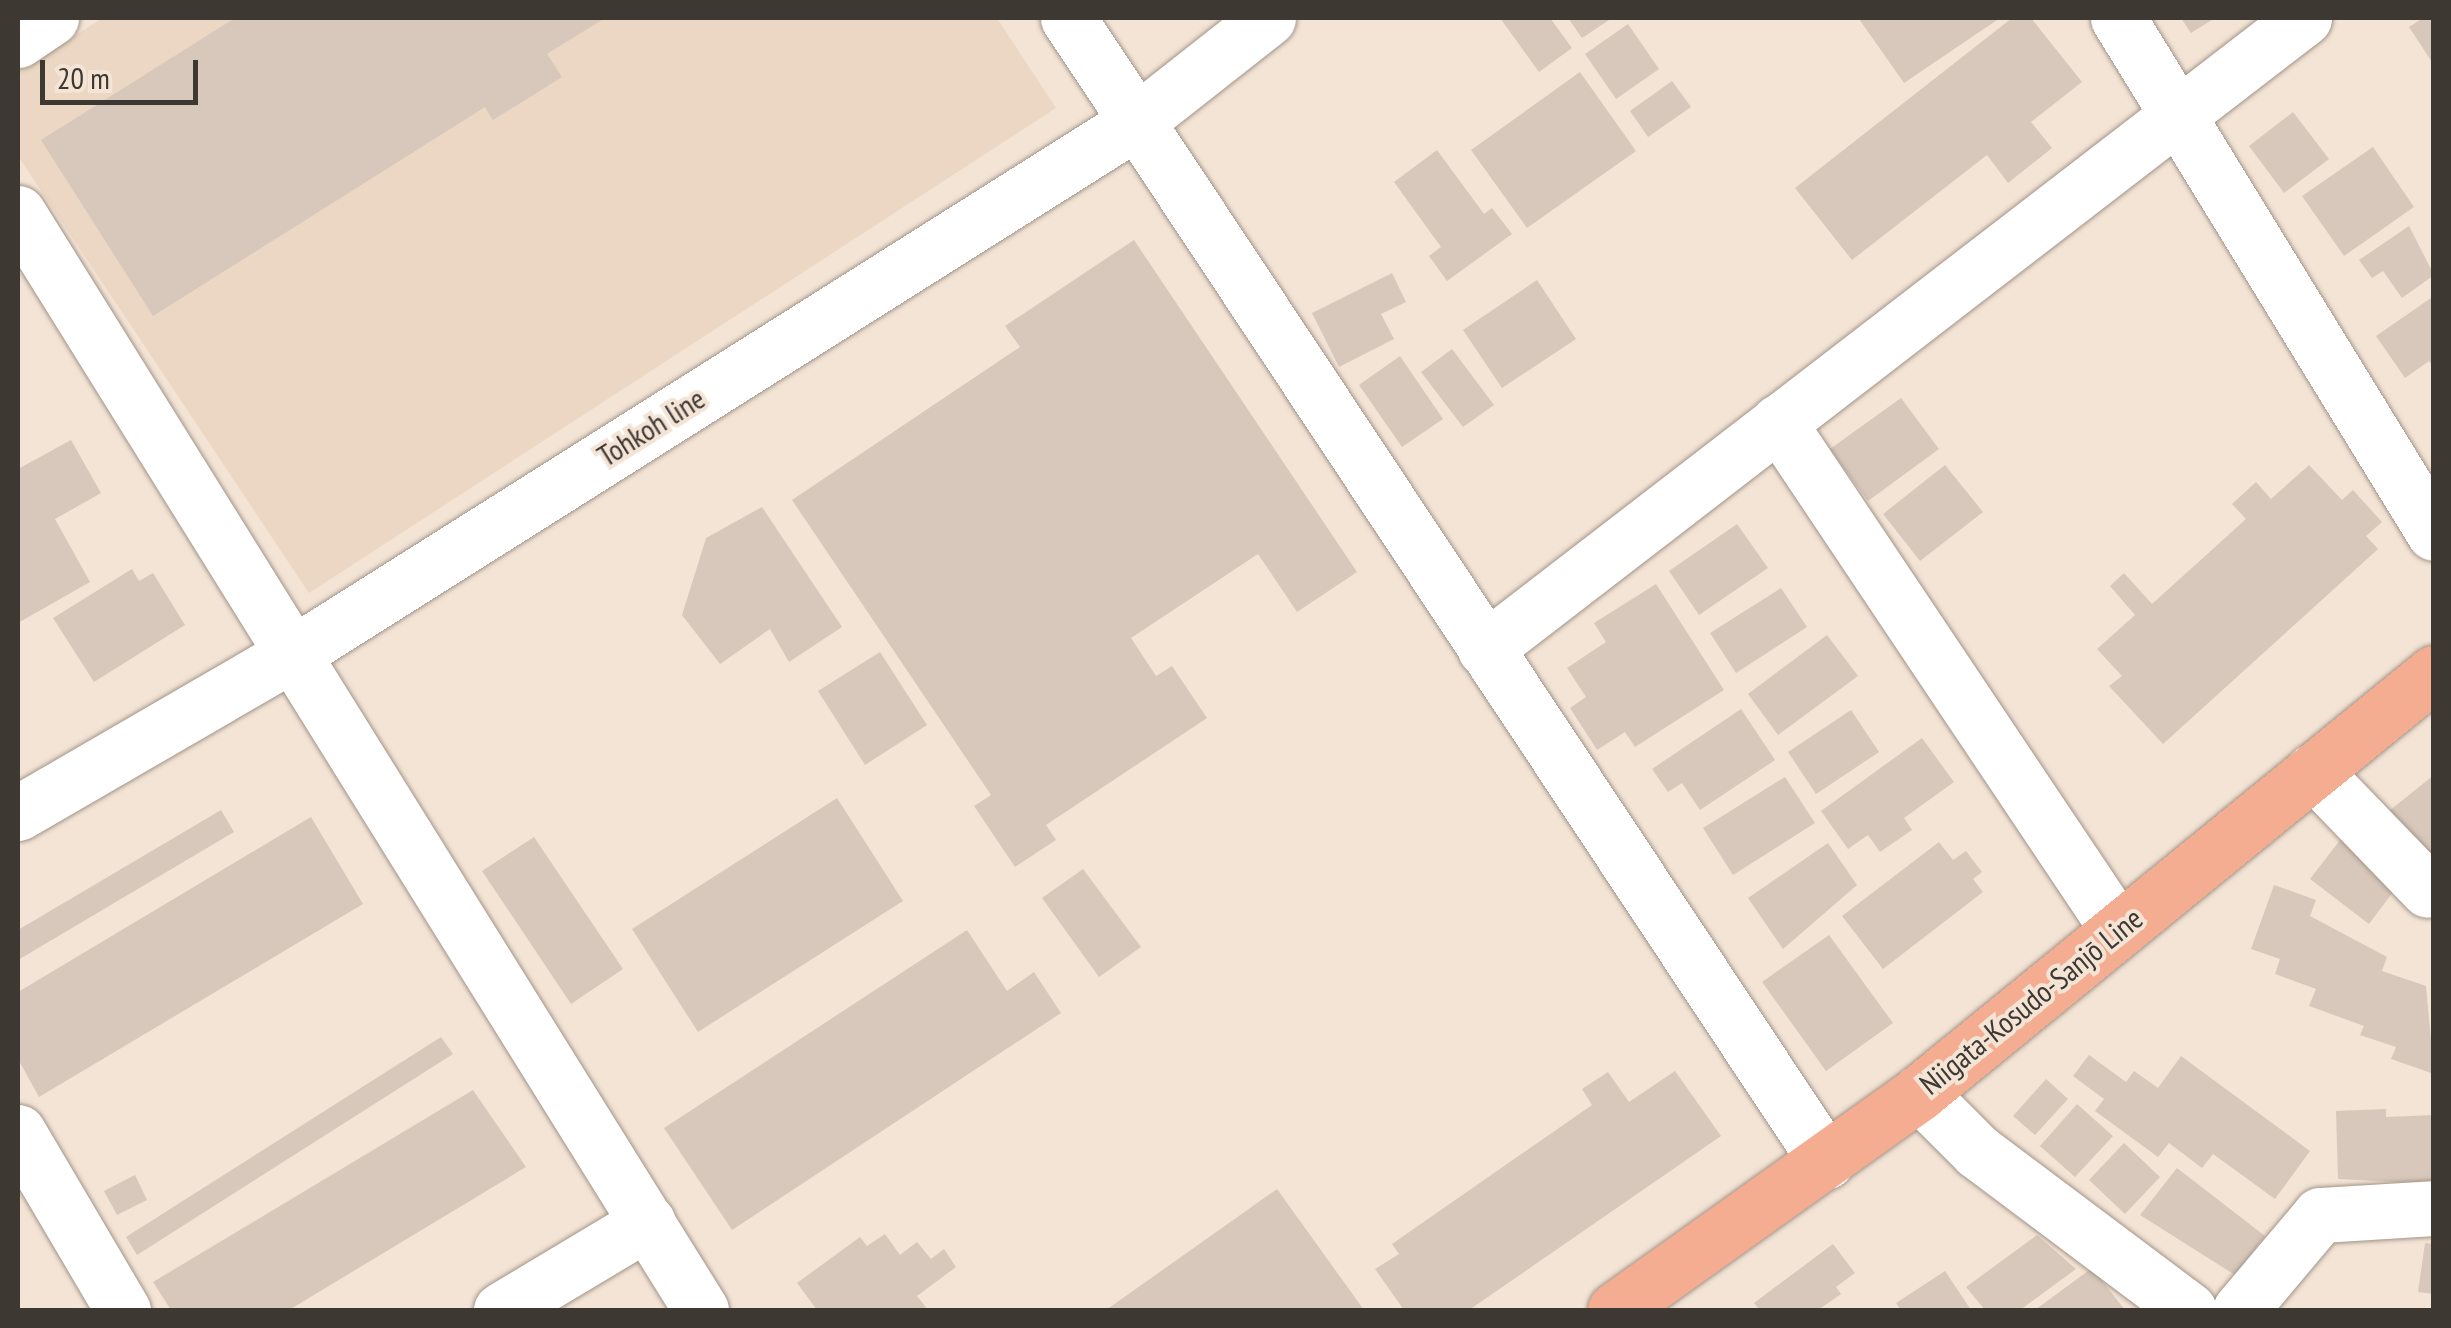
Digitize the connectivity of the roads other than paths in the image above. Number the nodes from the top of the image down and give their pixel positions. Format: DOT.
graph roads {
  1 [pos="51,18"];
  2 [pos="1068,18"];
  3 [pos="1268,18"];
  4 [pos="2118,18"];
  5 [pos="2304,18"];
  6 [pos="18,40"];
  7 [pos="2179,111"];
  8 [pos="1136,122"];
  9 [pos="18,213"];
  10 [pos="1778,422"];
  11 [pos="2434,533"];
  12 [pos="1486,648"];
  13 [pos="290,654"];
  14 [pos="2434,673"];
  15 [pos="2313,771"];
  16 [pos="18,812"];
  17 [pos="2428,890"];
  18 [pos="2118,930"];
  19 [pos="1920,1093"];
  20 [pos="18,1132"];
  21 [pos="1826,1160"];
  22 [pos="2434,1208"];
  23 [pos="648,1222"];
  24 [pos="123,1310"];
  25 [pos="502,1310"];
  26 [pos="701,1310"];
  27 [pos="1614,1310"];
  28 [pos="2189,1310"];
  29 [pos="2240,1310"];
  1 -- 6 [label="street"];
  2 -- 8 [label="street"];
  3 -- 8 [label="street, Tohkoh line"];
  4 -- 7 [label="street"];
  5 -- 7 [label="street"];
  7 -- 10 [label="street"];
  7 -- 11 [label="street"];
  8 -- 12 [label="street"];
  8 -- 13 [label="street, Tohkoh line"];
  9 -- 13 [label="street"];
  10 -- 12 [label="street"];
  10 -- 18 [label="street"];
  12 -- 21 [label="street"];
  13 -- 16 [label="street, Tohkoh line"];
  13 -- 23 [label="street"];
  14 -- 15 [label="main road, Niigata-Kosudo-Sanjō Line"];
  15 -- 17 [label="street"];
  15 -- 18 [label="main road, Niigata-Kosudo-Sanjō Line"];
  18 -- 19 [label="main road, Niigata-Kosudo-Sanjō Line"];
  19 -- 21 [label="main road, Niigata-Kosudo-Sanjō Line"];
  19 -- 28 [label="street"];
  20 -- 24 [label="street"];
  21 -- 27 [label="main road, Niigata-Kosudo-Sanjō Line"];
  22 -- 29 [label="street"];
  23 -- 25 [label="street"];
  23 -- 26 [label="street"];
}
